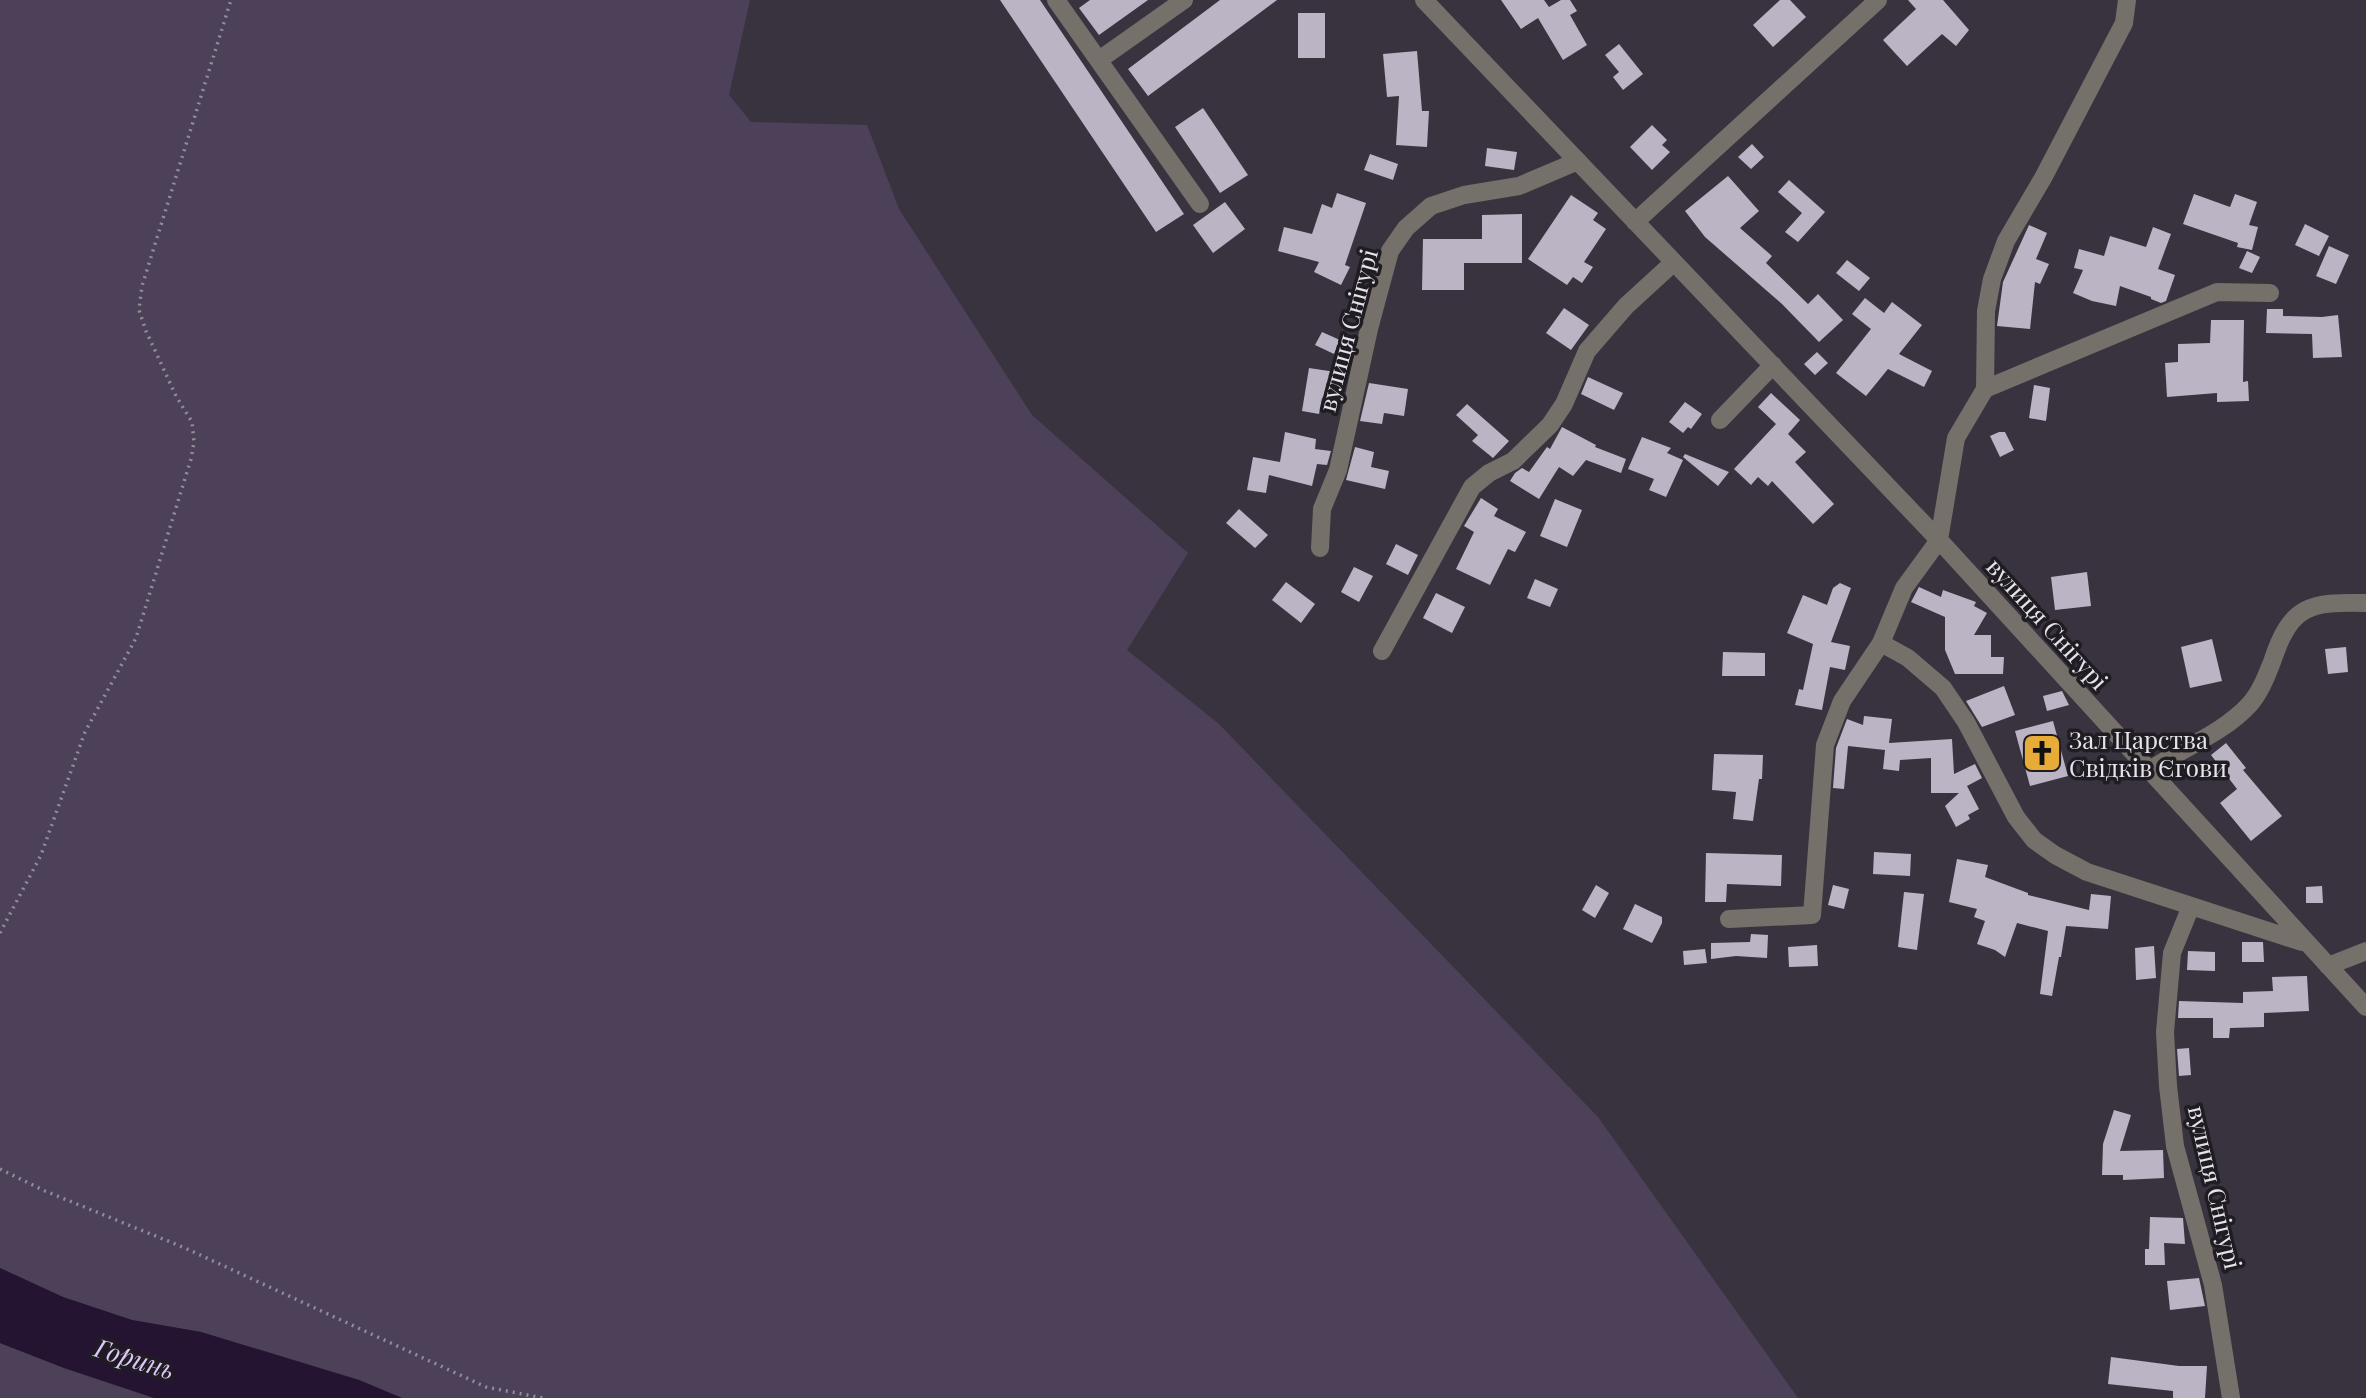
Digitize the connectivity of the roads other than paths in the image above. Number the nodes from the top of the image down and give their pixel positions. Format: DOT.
graph roads {
  1 [pos="1056,0"];
  2 [pos="1184,0"];
  3 [pos="1424,0"];
  4 [pos="1878,0"];
  5 [pos="2127,0"];
  6 [pos="1099,60"];
  7 [pos="1578,161"];
  8 [pos="1200,205"];
  9 [pos="1635,222"];
  10 [pos="1674,262"];
  11 [pos="2270,293"];
  12 [pos="1773,365"];
  13 [pos="1985,390"];
  14 [pos="1720,420"];
  15 [pos="1939,540"];
  16 [pos="1320,548"];
  17 [pos="2366,603"];
  18 [pos="1881,643"];
  19 [pos="1382,651"];
  20 [pos="2150,770"];
  21 [pos="2191,906"];
  22 [pos="1729,919"];
  23 [pos="2305,943"];
  24 [pos="2366,951"];
  25 [pos="2328,966"];
  26 [pos="2366,1007"];
  27 [pos="2231,1398"];
  1 -- 6 [label="street"];
  2 -- 6 [label="street"];
  3 -- 7 [label="street, вулиця Снігурі"];
  4 -- 9 [label="street"];
  5 -- 13 [label="street"];
  6 -- 8 [label="street"];
  7 -- 9 [label="street, вулиця Снігурі"];
  7 -- 16 [label="street, вулиця Снігурі"];
  9 -- 10 [label="street, вулиця Снігурі"];
  10 -- 12 [label="street, вулиця Снігурі"];
  10 -- 19 [label="street"];
  11 -- 13 [label="street"];
  12 -- 14 [label="street"];
  12 -- 15 [label="street, вулиця Снігурі"];
  13 -- 15 [label="street"];
  15 -- 18 [label="street"];
  15 -- 20 [label="street, вулиця Снігурі"];
  17 -- 20 [label="street"];
  18 -- 21 [label="street, вулиця Снігурі"];
  18 -- 22 [label="street"];
  20 -- 23 [label="street, вулиця Снігурі"];
  21 -- 23 [label="street, вулиця Снігурі"];
  21 -- 27 [label="street, вулиця Снігурі"];
  23 -- 25 [label="street, вулиця Снігурі"];
  24 -- 25 [label="street"];
  25 -- 26 [label="street, вулиця Снігурі"];
}
